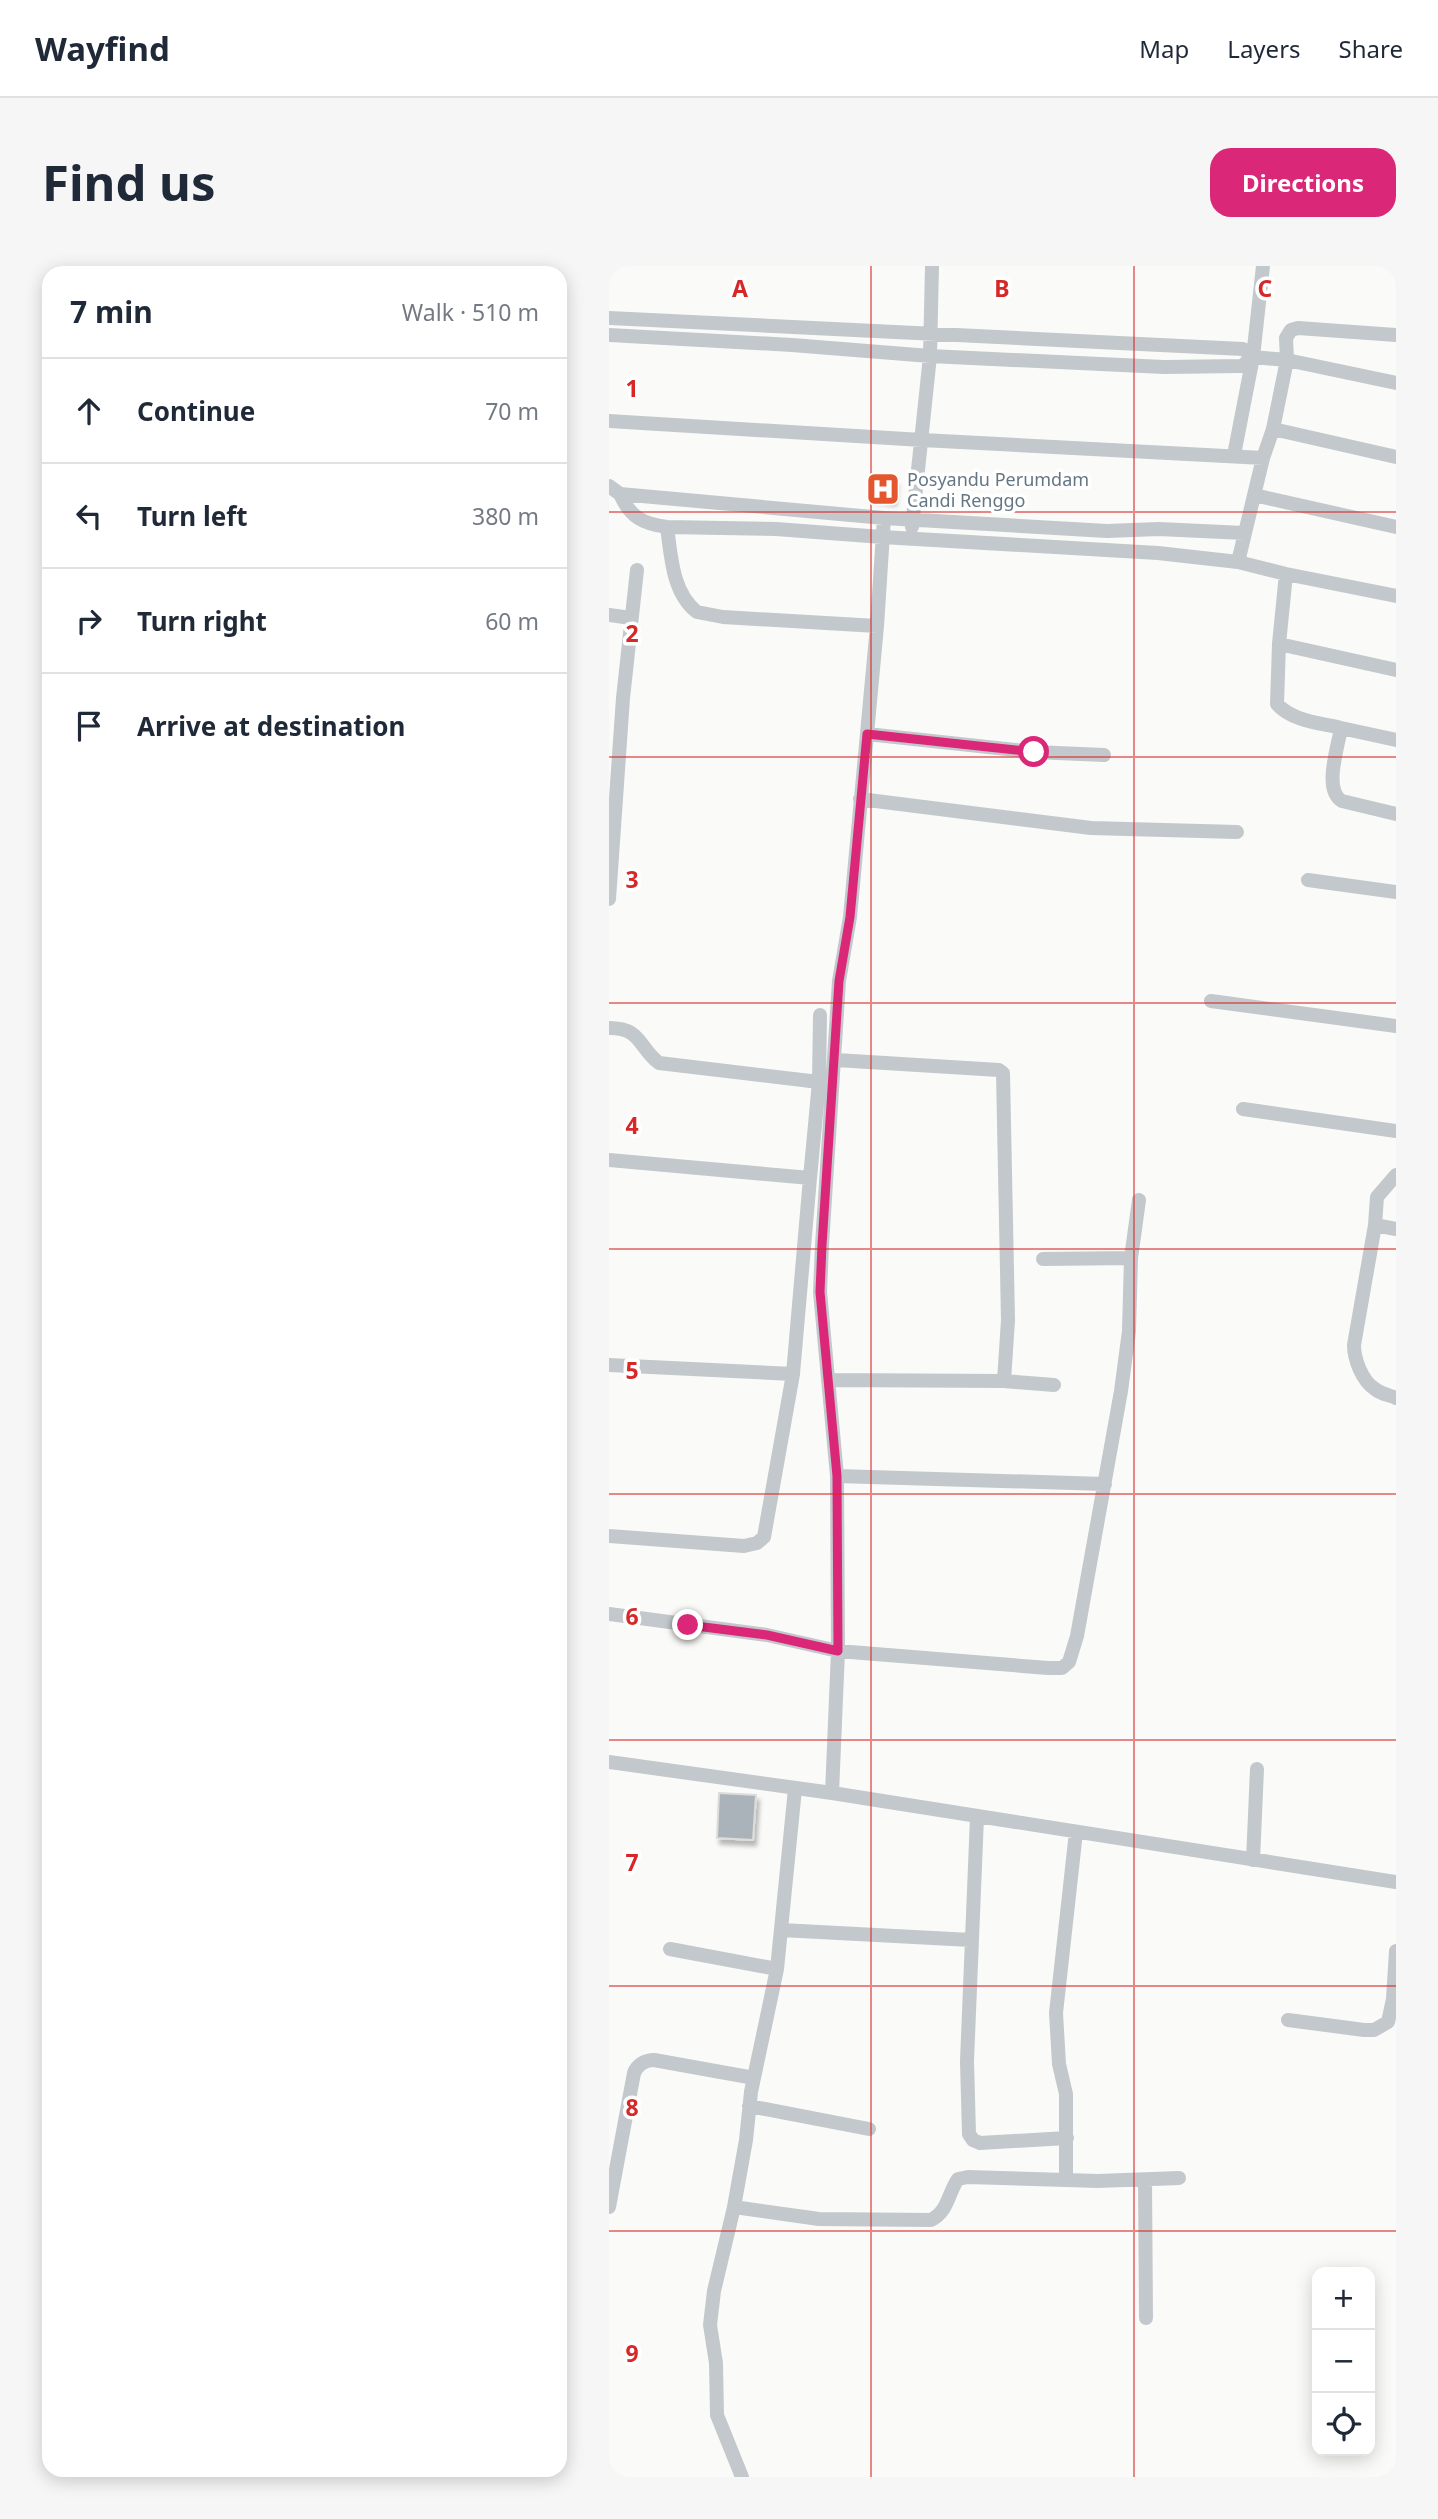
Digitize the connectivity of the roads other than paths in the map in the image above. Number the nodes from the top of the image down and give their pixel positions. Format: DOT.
graph roads {
  1 [pos="932,266"];
  2 [pos="1263,266"];
  3 [pos="609,318"];
  4 [pos="710,322"];
  5 [pos="793,326"];
  6 [pos="609,335"];
  7 [pos="931,335"];
  8 [pos="1396,335"];
  9 [pos="709,341"];
  10 [pos="792,345"];
  11 [pos="930,356"];
  12 [pos="1253,357"];
  13 [pos="1287,360"];
  14 [pos="1396,383"];
  15 [pos="609,421"];
  16 [pos="1273,429"];
  17 [pos="922,440"];
  18 [pos="1234,455"];
  19 [pos="1396,457"];
  20 [pos="1263,458"];
  21 [pos="615,490"];
  22 [pos="1254,495"];
  23 [pos="884,518"];
  24 [pos="913,519"];
  25 [pos="984,523"];
  26 [pos="1020,525"];
  27 [pos="667,527"];
  28 [pos="1396,527"];
  29 [pos="1159,529"];
  30 [pos="1107,531"];
  31 [pos="1205,531"];
  32 [pos="1244,533"];
  33 [pos="882,537"];
  34 [pos="911,539"];
  35 [pos="983,543"];
  36 [pos="1019,545"];
  37 [pos="1106,549"];
  38 [pos="1158,553"];
  39 [pos="1202,557"];
  40 [pos="1238,562"];
  41 [pos="636,570"];
  42 [pos="1286,574"];
  43 [pos="1396,596"];
  44 [pos="609,615"];
  45 [pos="631,618"];
  46 [pos="877,626"];
  47 [pos="1279,644"];
  48 [pos="1396,670"];
  49 [pos="616,697"];
  50 [pos="1341,727"];
  51 [pos="867,734"];
  52 [pos="1396,740"];
  53 [pos="1104,755"];
  54 [pos="613,783"];
  55 [pos="860,799"];
  56 [pos="1396,814"];
  57 [pos="1237,832"];
  58 [pos="1308,880"];
  59 [pos="1396,892"];
  60 [pos="609,899"];
  61 [pos="1212,1001"];
  62 [pos="820,1015"];
  63 [pos="1396,1026"];
  64 [pos="609,1028"];
  65 [pos="836,1059"];
  66 [pos="819,1083"];
  67 [pos="1243,1109"];
  68 [pos="1396,1131"];
  69 [pos="609,1160"];
  70 [pos="1396,1175"];
  71 [pos="810,1178"];
  72 [pos="1139,1200"];
  73 [pos="1375,1225"];
  74 [pos="1396,1229"];
  75 [pos="1131,1258"];
  76 [pos="1043,1259"];
  77 [pos="609,1365"];
  78 [pos="793,1374"];
  79 [pos="828,1380"];
  80 [pos="1004,1381"];
  81 [pos="1054,1385"];
  82 [pos="1396,1398"];
  83 [pos="837,1476"];
  84 [pos="1105,1484"];
  85 [pos="609,1536"];
  86 [pos="609,1614"];
  87 [pos="838,1651"];
  88 [pos="609,1762"];
  89 [pos="1257,1769"];
  90 [pos="795,1789"];
  91 [pos="832,1793"];
  92 [pos="977,1817"];
  93 [pos="1076,1832"];
  94 [pos="1252,1860"];
  95 [pos="1396,1882"];
  96 [pos="781,1930"];
  97 [pos="971,1940"];
  98 [pos="670,1949"];
  99 [pos="1396,1951"];
  100 [pos="777,1969"];
  101 [pos="1395,2000"];
  102 [pos="1288,2020"];
  103 [pos="754,2078"];
  104 [pos="749,2106"];
  105 [pos="869,2129"];
  106 [pos="1067,2138"];
  107 [pos="1179,2178"];
  108 [pos="1066,2180"];
  109 [pos="1145,2180"];
  110 [pos="609,2207"];
  111 [pos="734,2207"];
  112 [pos="1146,2318"];
  113 [pos="742,2477"];
  1 -- 7 [label="street"];
  2 -- 12 [label="street"];
  3 -- 4 [label="street"];
  4 -- 5 [label="street"];
  4 -- 9 [label="street"];
  5 -- 7 [label="street"];
  5 -- 10 [label="street"];
  6 -- 9 [label="street"];
  7 -- 11 [label="street"];
  7 -- 12 [label="street"];
  8 -- 13 [label="street"];
  9 -- 10 [label="street"];
  10 -- 11 [label="street"];
  11 -- 12 [label="street"];
  11 -- 17 [label="street"];
  12 -- 13 [label="street"];
  12 -- 18 [label="street"];
  13 -- 14 [label="street"];
  13 -- 16 [label="street"];
  15 -- 17 [label="street"];
  16 -- 19 [label="street"];
  16 -- 20 [label="street"];
  17 -- 18 [label="street"];
  17 -- 24 [label="street"];
  18 -- 20 [label="street"];
  20 -- 22 [label="street"];
  21 -- 23 [label="street"];
  21 -- 27 [label="street"];
  22 -- 28 [label="street"];
  22 -- 32 [label="street"];
  23 -- 24 [label="street"];
  23 -- 33 [label="street"];
  24 -- 25 [label="street"];
  24 -- 34 [label="street"];
  25 -- 26 [label="street"];
  25 -- 35 [label="street"];
  26 -- 30 [label="street"];
  26 -- 36 [label="street"];
  27 -- 33 [label="street"];
  27 -- 46 [label="street"];
  29 -- 30 [label="street"];
  29 -- 31 [label="street"];
  29 -- 38 [label="street"];
  30 -- 37 [label="street"];
  31 -- 32 [label="street"];
  31 -- 39 [label="street"];
  32 -- 40 [label="street"];
  33 -- 34 [label="street"];
  33 -- 46 [label="street"];
  34 -- 35 [label="street"];
  35 -- 36 [label="street"];
  36 -- 37 [label="street"];
  37 -- 38 [label="street"];
  38 -- 39 [label="street"];
  39 -- 40 [label="street"];
  40 -- 42 [label="street"];
  41 -- 45 [label="street"];
  42 -- 43 [label="street"];
  42 -- 47 [label="street"];
  44 -- 45 [label="street"];
  45 -- 49 [label="street"];
  46 -- 51 [label="street"];
  47 -- 48 [label="street"];
  47 -- 50 [label="street"];
  49 -- 54 [label="street"];
  50 -- 52 [label="street"];
  50 -- 56 [label="street"];
  51 -- 53 [label="street"];
  51 -- 55 [label="street"];
  54 -- 60 [label="street"];
  55 -- 57 [label="street"];
  55 -- 65 [label="street"];
  58 -- 59 [label="street"];
  61 -- 63 [label="street"];
  62 -- 66 [label="street"];
  64 -- 66 [label="street"];
  65 -- 79 [label="street"];
  65 -- 80 [label="street"];
  66 -- 71 [label="street"];
  67 -- 68 [label="street"];
  69 -- 71 [label="street"];
  70 -- 73 [label="street"];
  71 -- 78 [label="street"];
  72 -- 75 [label="street"];
  73 -- 74 [label="street"];
  73 -- 82 [label="street"];
  75 -- 76 [label="street"];
  75 -- 84 [label="street"];
  77 -- 78 [label="street"];
  78 -- 85 [label="street"];
  79 -- 80 [label="street"];
  79 -- 83 [label="street"];
  80 -- 81 [label="street"];
  83 -- 84 [label="street"];
  83 -- 87 [label="street"];
  84 -- 87 [label="street"];
  86 -- 87 [label="street"];
  87 -- 91 [label="street"];
  88 -- 90 [label="street"];
  89 -- 94 [label="street"];
  90 -- 91 [label="street"];
  90 -- 96 [label="street"];
  91 -- 92 [label="street"];
  92 -- 93 [label="street"];
  92 -- 97 [label="street"];
  93 -- 94 [label="street"];
  93 -- 106 [label="street"];
  94 -- 95 [label="street"];
  96 -- 97 [label="street"];
  96 -- 100 [label="street"];
  97 -- 106 [label="street"];
  98 -- 100 [label="street"];
  99 -- 101 [label="street"];
  100 -- 103 [label="street"];
  101 -- 102 [label="street"];
  103 -- 104 [label="street"];
  103 -- 110 [label="street"];
  104 -- 105 [label="street"];
  104 -- 111 [label="street"];
  106 -- 108 [label="street"];
  107 -- 109 [label="street"];
  108 -- 109 [label="street"];
  108 -- 111 [label="street"];
  109 -- 112 [label="street"];
  111 -- 113 [label="street"];
}
